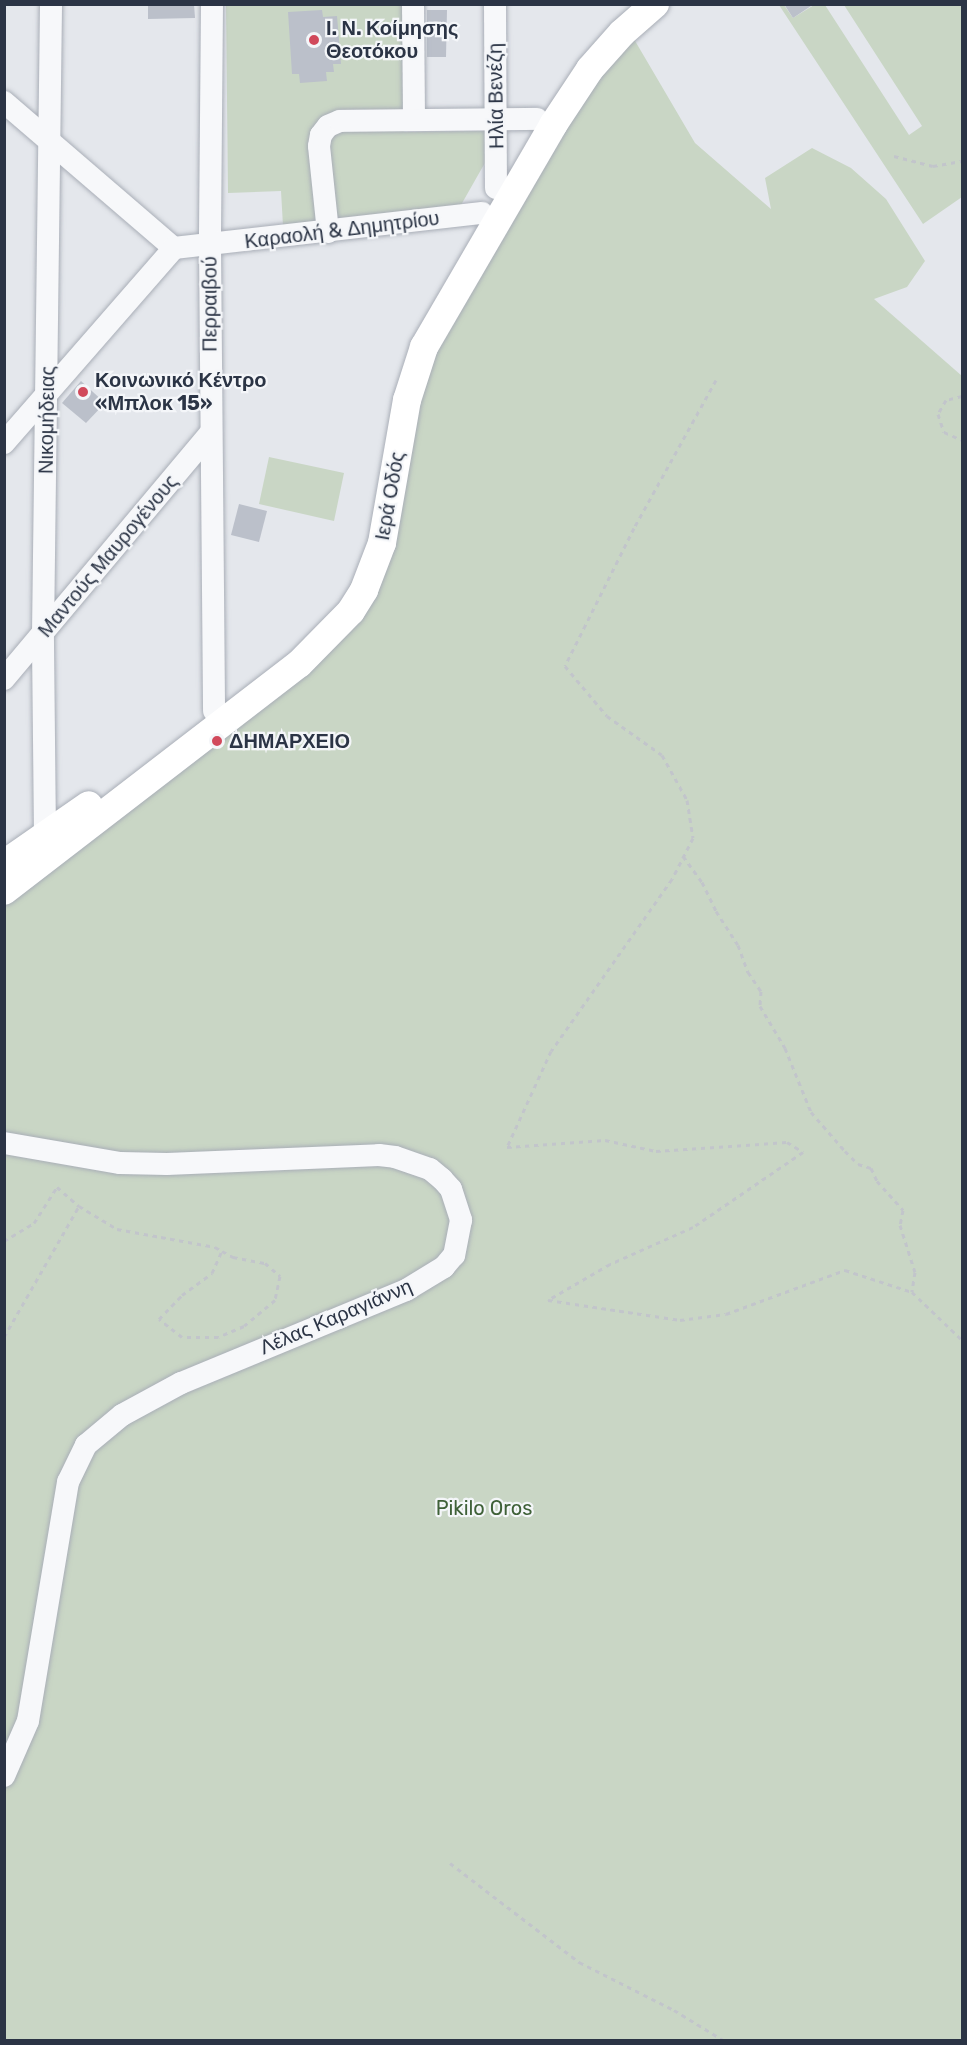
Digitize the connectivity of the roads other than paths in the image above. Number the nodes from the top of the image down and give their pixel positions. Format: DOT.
graph roads {
  1 [pos="51,4"];
  2 [pos="212,4"];
  3 [pos="413,4"];
  4 [pos="495,4"];
  5 [pos="630,4"];
  6 [pos="655,4"];
  7 [pos="4,102"];
  8 [pos="496,119"];
  9 [pos="537,119"];
  10 [pos="414,120"];
  11 [pos="52,144"];
  12 [pos="496,188"];
  13 [pos="482,213"];
  14 [pos="328,232"];
  15 [pos="210,246"];
  16 [pos="174,248"];
  17 [pos="47,395"];
  18 [pos="211,432"];
  19 [pos="4,443"];
  20 [pos="43,634"];
  21 [pos="4,679"];
  22 [pos="214,711"];
  23 [pos="45,835"];
  24 [pos="4,864"];
  25 [pos="4,891"];
  26 [pos="4,1143"];
  27 [pos="4,1776"];
  1 -- 11 [label="street, Νικομήδειας"];
  2 -- 15 [label="street, Περραιβού"];
  3 -- 10 [label="street"];
  4 -- 8 [label="street, Ηλία Βενέζη"];
  5 -- 9 [label="main road, Ιερά Οδός"];
  6 -- 25 [label="main road, Ιερά Οδός"];
  7 -- 11 [label="street"];
  8 -- 9 [label="street"];
  8 -- 10 [label="street"];
  8 -- 12 [label="street, Ηλία Βενέζη"];
  9 -- 12 [label="main road, Ιερά Οδός"];
  10 -- 14 [label="street"];
  11 -- 16 [label="street"];
  11 -- 17 [label="street, Νικομήδειας"];
  12 -- 13 [label="main road, Ιερά Οδός"];
  13 -- 14 [label="street, Καραολή & Δημητρίου"];
  13 -- 22 [label="main road, Ιερά Οδός"];
  14 -- 15 [label="street, Καραολή & Δημητρίου"];
  15 -- 16 [label="street, Καραολή & Δημητρίου"];
  15 -- 18 [label="street, Περραιβού"];
  16 -- 17 [label="street"];
  17 -- 19 [label="street"];
  17 -- 20 [label="street, Νικομήδειας"];
  18 -- 20 [label="street, Μαντούς Μαυρογένους"];
  18 -- 22 [label="street, Περραιβού"];
  20 -- 21 [label="street, Μαντούς Μαυρογένους"];
  20 -- 23 [label="street, Νικομήδειας"];
  22 -- 23 [label="main road, Ιερά Οδός"];
  23 -- 24 [label="main road, Ιερά Οδός"];
  26 -- 27 [label="street, Λέλας Καραγιάννη"];
}
